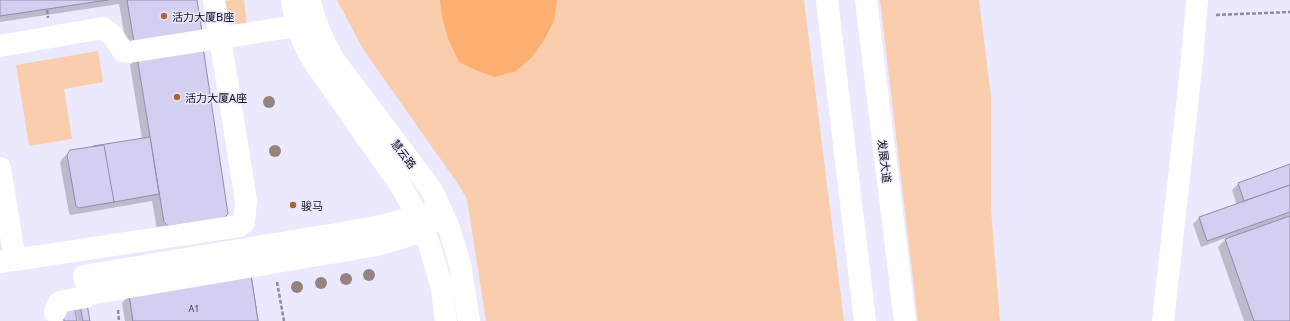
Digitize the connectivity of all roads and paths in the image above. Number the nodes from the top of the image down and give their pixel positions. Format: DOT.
graph roads {
  1 [pos="214,0"];
  2 [pos="292,0"];
  3 [pos="310,0"];
  4 [pos="827,0"];
  5 [pos="866,0"];
  6 [pos="1196,8"];
  7 [pos="1290,12"];
  8 [pos="297,26"];
  9 [pos="220,39"];
  10 [pos="0,46"];
  11 [pos="0,168"];
  12 [pos="441,211"];
  13 [pos="421,224"];
  14 [pos="7,261"];
  15 [pos="54,312"];
  16 [pos="446,321"];
  17 [pos="469,321"];
  18 [pos="865,321"];
  19 [pos="905,321"];
  20 [pos="1163,321"];
  1 -- 9 [label="street"];
  2 -- 8 [label="street, 慧云路"];
  3 -- 12 [label="street, 慧云路"];
  4 -- 18 [label="street"];
  5 -- 19 [label="street, 发展大道"];
  6 -- 7 [label="path"];
  6 -- 20 [label="street"];
  8 -- 9 [label="street"];
  8 -- 13 [label="street, 慧云路"];
  9 -- 10 [label="street"];
  9 -- 14 [label="street"];
  11 -- 14 [label="street"];
  12 -- 13 [label="street"];
  12 -- 17 [label="street, 慧云路"];
  13 -- 15 [label="street"];
  13 -- 16 [label="street, 慧云路"];
}
